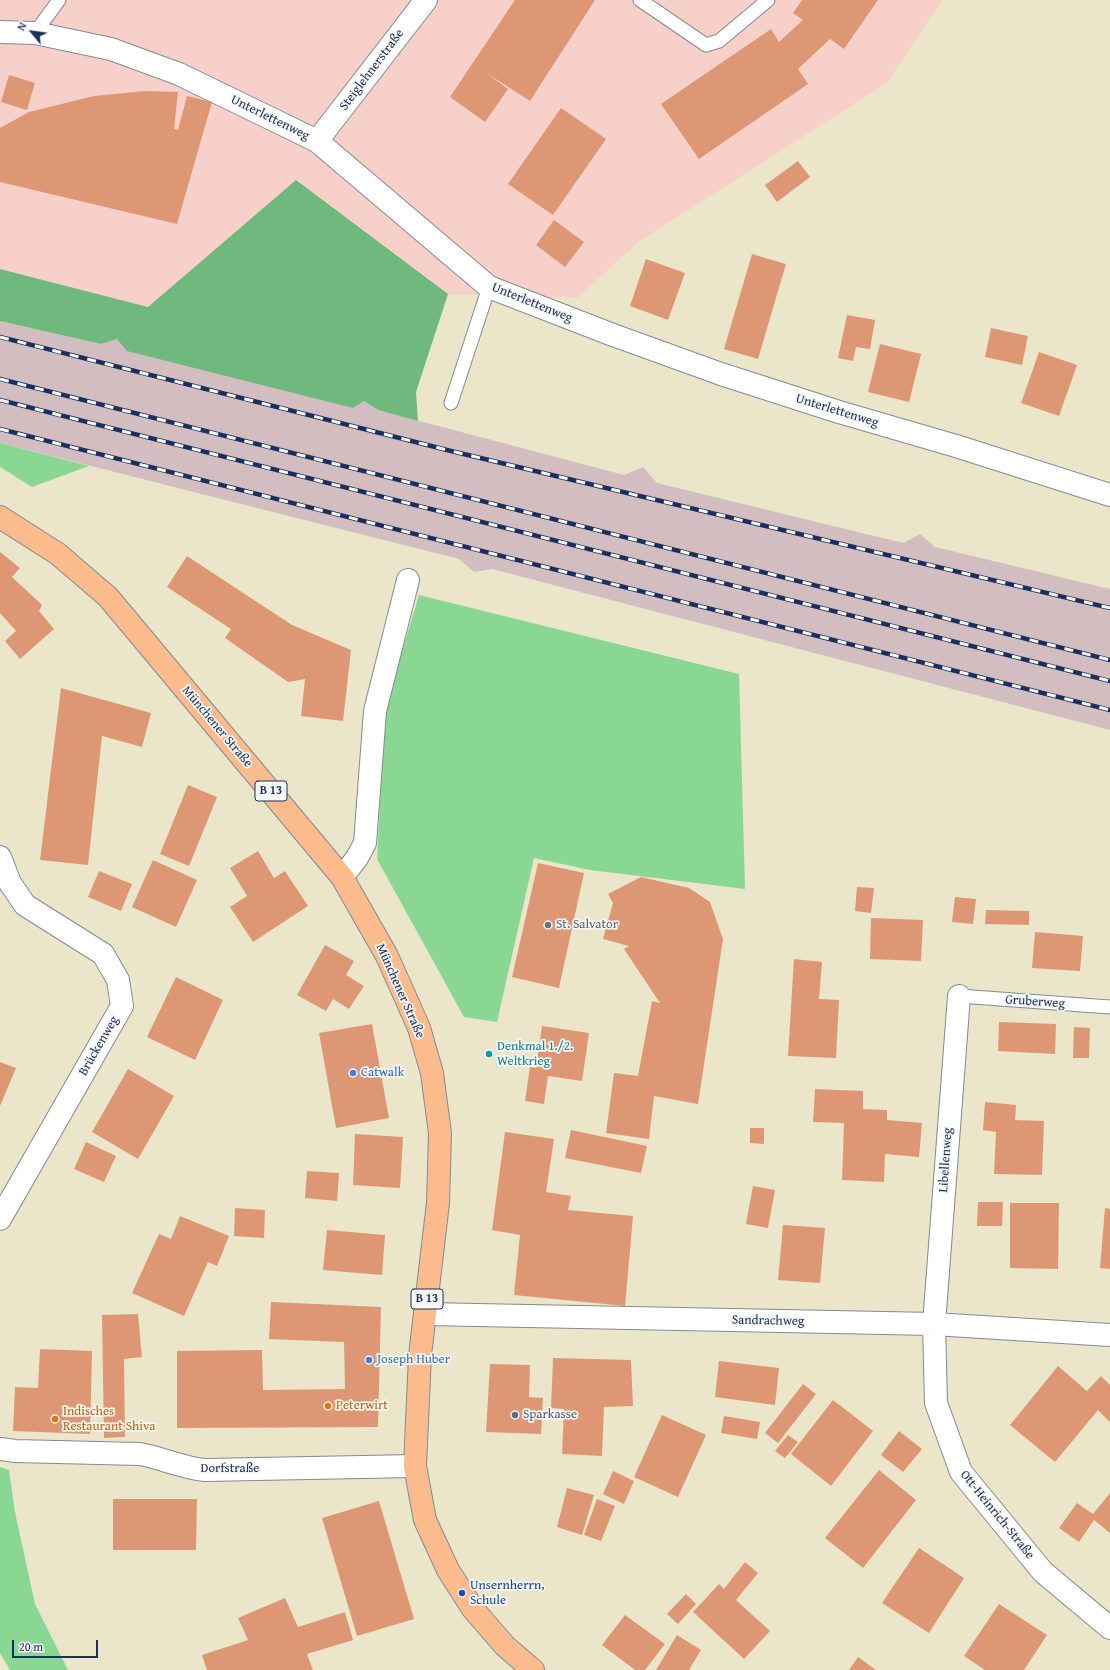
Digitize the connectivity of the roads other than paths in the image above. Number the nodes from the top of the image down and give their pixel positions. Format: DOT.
graph roads {
  1 [pos="59,0"];
  2 [pos="426,0"];
  3 [pos="640,0"];
  4 [pos="768,0"];
  5 [pos="0,32"];
  6 [pos="35,32"];
  7 [pos="317,141"];
  8 [pos="489,287"];
  9 [pos="451,403"];
  10 [pos="1110,495"];
  11 [pos="0,516"];
  12 [pos="408,580"];
  13 [pos="0,857"];
  14 [pos="342,877"];
  15 [pos="959,996"];
  16 [pos="1110,1007"];
  17 [pos="0,1219"];
  18 [pos="426,1314"];
  19 [pos="934,1324"];
  20 [pos="1110,1335"];
  21 [pos="0,1449"];
  22 [pos="415,1466"];
  23 [pos="1110,1628"];
  24 [pos="533,1670"];
  1 -- 6 [label="lane"];
  2 -- 7 [label="street, Steiglehnerstraße"];
  3 -- 4 [label="lane"];
  5 -- 6 [label="street, Unterlettenweg"];
  6 -- 7 [label="street, Unterlettenweg"];
  7 -- 8 [label="street, Unterlettenweg"];
  8 -- 9 [label="lane"];
  8 -- 10 [label="street, Unterlettenweg"];
  11 -- 14 [label="main road, Münchener Straße / B 13"];
  12 -- 14 [label="street"];
  13 -- 17 [label="street, Brückenweg"];
  14 -- 18 [label="main road, Münchener Straße / B 13"];
  15 -- 16 [label="lane, Gruberweg"];
  15 -- 19 [label="street, Libellenweg"];
  18 -- 19 [label="street, Sandrachweg"];
  18 -- 22 [label="main road, Münchener Straße / B 13"];
  19 -- 20 [label="street, Sandrachweg"];
  19 -- 23 [label="street, Ott-Heinrich-Straße"];
  21 -- 22 [label="street, Dorfstraße"];
  22 -- 24 [label="main road, Münchener Straße / B 13"];
}
